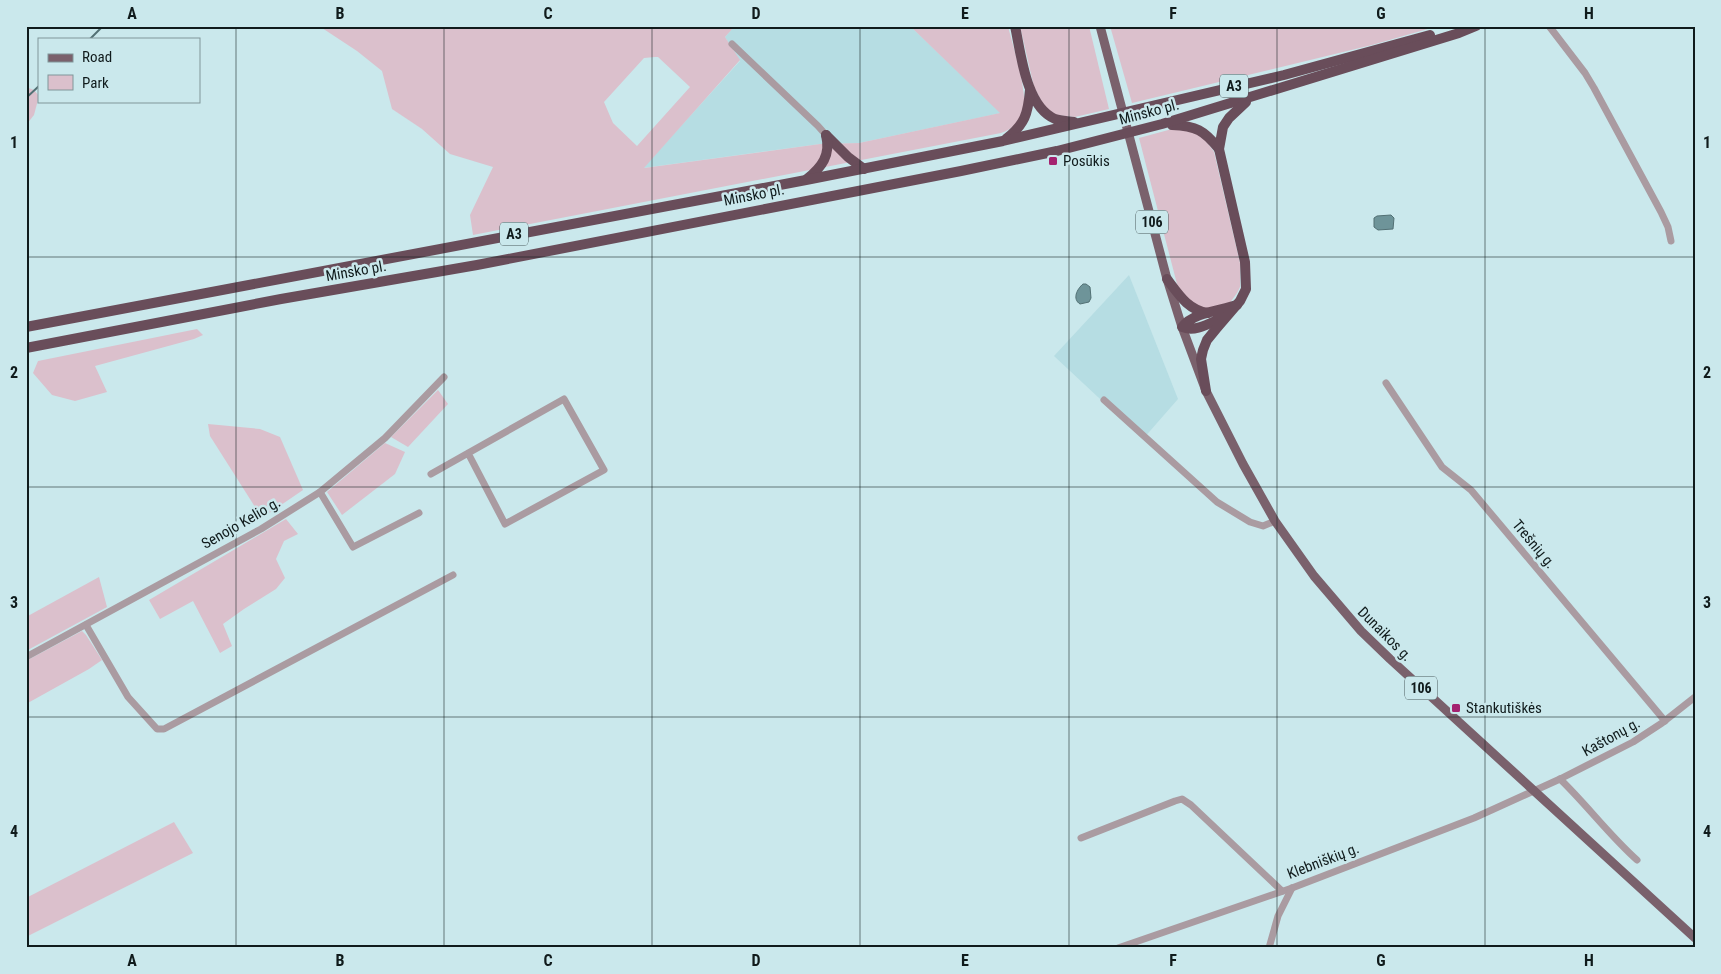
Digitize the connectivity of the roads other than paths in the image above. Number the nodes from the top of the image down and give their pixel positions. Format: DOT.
graph roads {
  1 [pos="1015,26"];
  2 [pos="1100,26"];
  3 [pos="1463,26"];
  4 [pos="1476,26"];
  5 [pos="1549,26"];
  6 [pos="732,44"];
  7 [pos="1030,90"];
  8 [pos="1251,98"];
  9 [pos="1080,123"];
  10 [pos="1162,124"];
  11 [pos="826,135"];
  12 [pos="1003,141"];
  13 [pos="1219,149"];
  14 [pos="864,169"];
  15 [pos="806,180"];
  16 [pos="1671,241"];
  17 [pos="1168,279"];
  18 [pos="1237,305"];
  19 [pos="1209,313"];
  20 [pos="1230,314"];
  21 [pos="26,327"];
  22 [pos="1182,327"];
  23 [pos="26,348"];
  24 [pos="444,377"];
  25 [pos="1386,383"];
  26 [pos="1206,390"];
  27 [pos="1104,400"];
  28 [pos="468,454"];
  29 [pos="431,474"];
  30 [pos="320,492"];
  31 [pos="418,514"];
  32 [pos="1275,521"];
  33 [pos="453,575"];
  34 [pos="86,625"];
  35 [pos="26,658"];
  36 [pos="1695,697"];
  37 [pos="1665,721"];
  38 [pos="1560,780"];
  39 [pos="1534,791"];
  40 [pos="1081,838"];
  41 [pos="1637,860"];
  42 [pos="1292,888"];
  43 [pos="1282,891"];
  44 [pos="1695,938"];
  45 [pos="1118,948"];
  46 [pos="1270,948"];
  1 -- 7 [label="highway"];
  2 -- 17 [label="main road, 106"];
  3 -- 9 [label="highway, Minsko pl. / A3"];
  4 -- 8 [label="highway, Minsko pl. / A3"];
  5 -- 16 [label="street"];
  6 -- 11 [label="street"];
  7 -- 9 [label="highway"];
  7 -- 12 [label="highway"];
  8 -- 10 [label="highway, Minsko pl. / A3"];
  8 -- 13 [label="highway"];
  9 -- 12 [label="highway, Minsko pl. / A3"];
  10 -- 13 [label="highway"];
  10 -- 23 [label="highway, Minsko pl. / A3"];
  11 -- 14 [label="highway"];
  11 -- 15 [label="highway"];
  12 -- 14 [label="highway, Minsko pl. / A3"];
  13 -- 18 [label="highway"];
  14 -- 15 [label="highway, Minsko pl. / A3"];
  15 -- 21 [label="highway, Minsko pl. / A3"];
  17 -- 19 [label="highway"];
  17 -- 22 [label="main road, 106"];
  18 -- 19 [label="highway"];
  18 -- 20 [label="highway"];
  19 -- 22 [label="highway"];
  20 -- 22 [label="highway"];
  20 -- 26 [label="highway"];
  22 -- 26 [label="main road, Dunaikos g. / 106"];
  24 -- 30 [label="street, Senojo Kelio g."];
  25 -- 37 [label="street, Trešnių g."];
  26 -- 32 [label="main road, Dunaikos g. / 106"];
  27 -- 32 [label="street"];
  28 -- 28 [label="street"];
  28 -- 29 [label="street"];
  30 -- 31 [label="street"];
  30 -- 34 [label="street, Senojo Kelio g."];
  32 -- 39 [label="main road, Dunaikos g. / 106"];
  33 -- 34 [label="street"];
  34 -- 35 [label="street, Senojo Kelio g."];
  36 -- 37 [label="street, Kaštonų g."];
  37 -- 38 [label="street, Kaštonų g."];
  38 -- 39 [label="street, Kaštonų g."];
  38 -- 41 [label="street"];
  39 -- 42 [label="street, Klebniškių g."];
  39 -- 44 [label="main road, Dunaikos g. / 106"];
  40 -- 43 [label="street"];
  42 -- 43 [label="street, Klebniškių g."];
  42 -- 46 [label="street"];
  43 -- 45 [label="street, Klebniškių g."];
}
